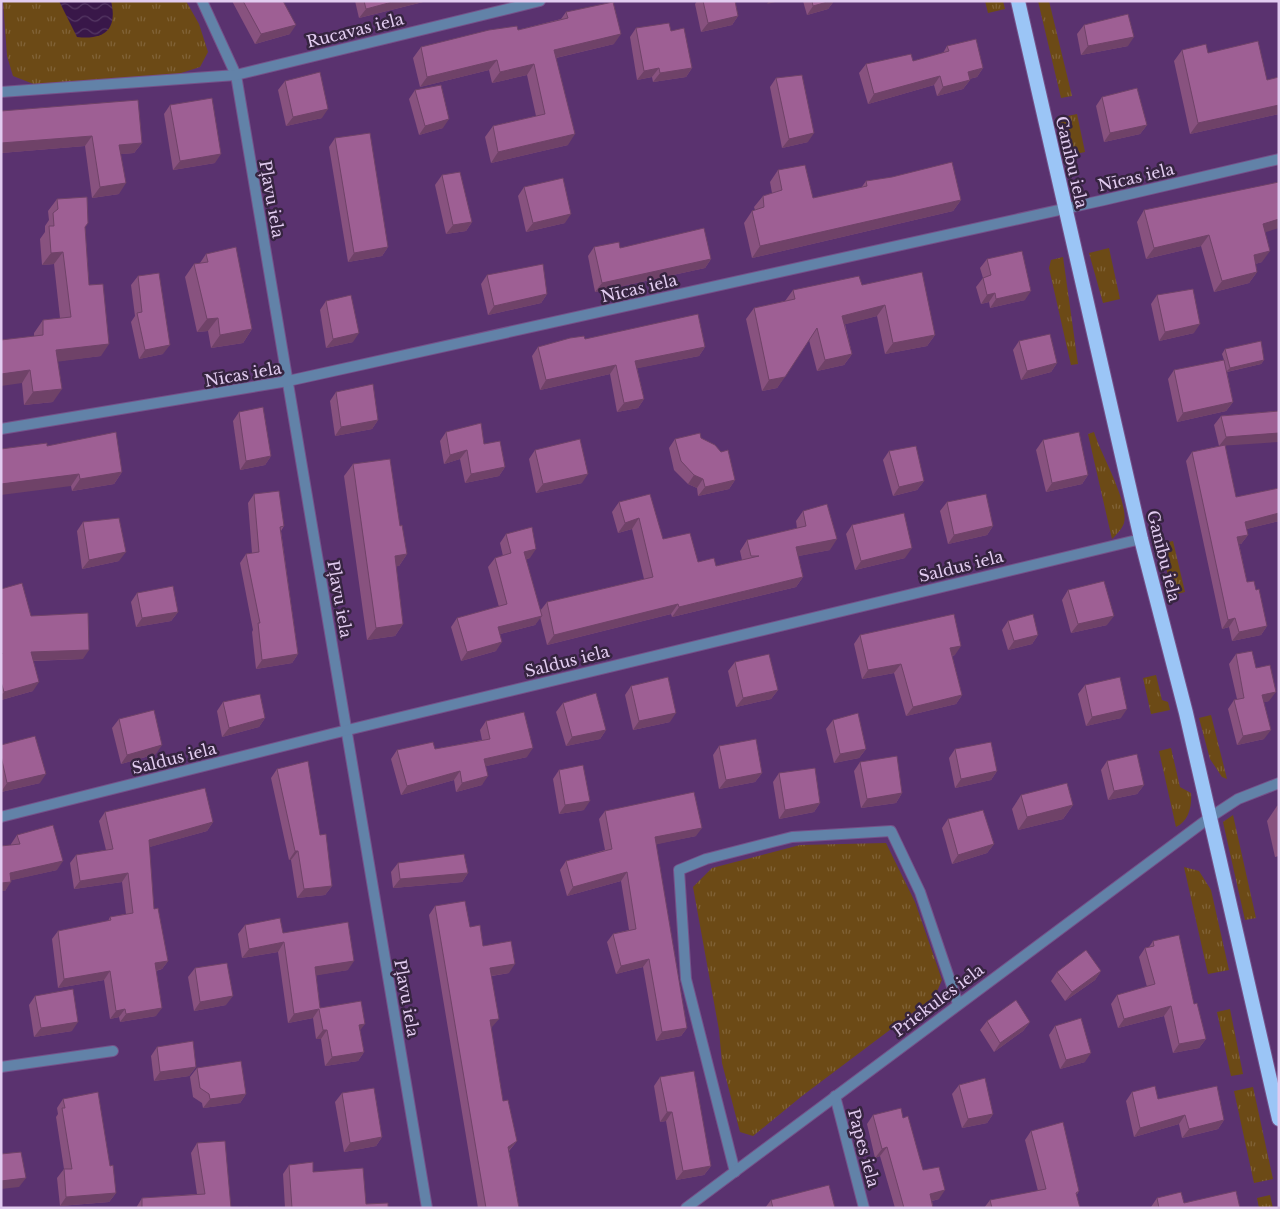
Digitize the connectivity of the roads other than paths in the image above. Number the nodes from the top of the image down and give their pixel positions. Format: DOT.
graph roads {
  1 [pos="202,1"];
  2 [pos="540,1"];
  3 [pos="1018,1"];
  4 [pos="236,75"];
  5 [pos="1,92"];
  6 [pos="1279,159"];
  7 [pos="1065,209"];
  8 [pos="288,382"];
  9 [pos="1,428"];
  10 [pos="1141,539"];
  11 [pos="347,730"];
  12 [pos="1279,783"];
  13 [pos="1,817"];
  14 [pos="1209,818"];
  15 [pos="958,1004"];
  16 [pos="113,1051"];
  17 [pos="1,1067"];
  18 [pos="835,1096"];
  19 [pos="1279,1119"];
  20 [pos="735,1172"];
  21 [pos="427,1208"];
  22 [pos="686,1208"];
  23 [pos="864,1208"];
  1 -- 4 [label="street, Pļavu iela"];
  2 -- 4 [label="street, Rucavas iela"];
  3 -- 7 [label="highway, Ganību iela"];
  4 -- 5 [label="street, Rucavas iela"];
  4 -- 8 [label="street, Pļavu iela"];
  6 -- 7 [label="street, Nīcas iela"];
  7 -- 8 [label="street, Nīcas iela"];
  7 -- 10 [label="highway, Ganību iela"];
  8 -- 9 [label="street, Nīcas iela"];
  8 -- 11 [label="street, Pļavu iela"];
  10 -- 11 [label="street, Saldus iela"];
  10 -- 14 [label="highway, Ganību iela"];
  11 -- 13 [label="street, Saldus iela"];
  11 -- 21 [label="street, Pļavu iela"];
  12 -- 14 [label="street, Priekules iela"];
  14 -- 15 [label="street, Priekules iela"];
  14 -- 19 [label="highway, Ganību iela"];
  15 -- 18 [label="street, Priekules iela"];
  15 -- 20 [label="street"];
  16 -- 17 [label="street"];
  18 -- 20 [label="street, Priekules iela"];
  18 -- 23 [label="street, Papes iela"];
  20 -- 22 [label="street, Priekules iela"];
}
